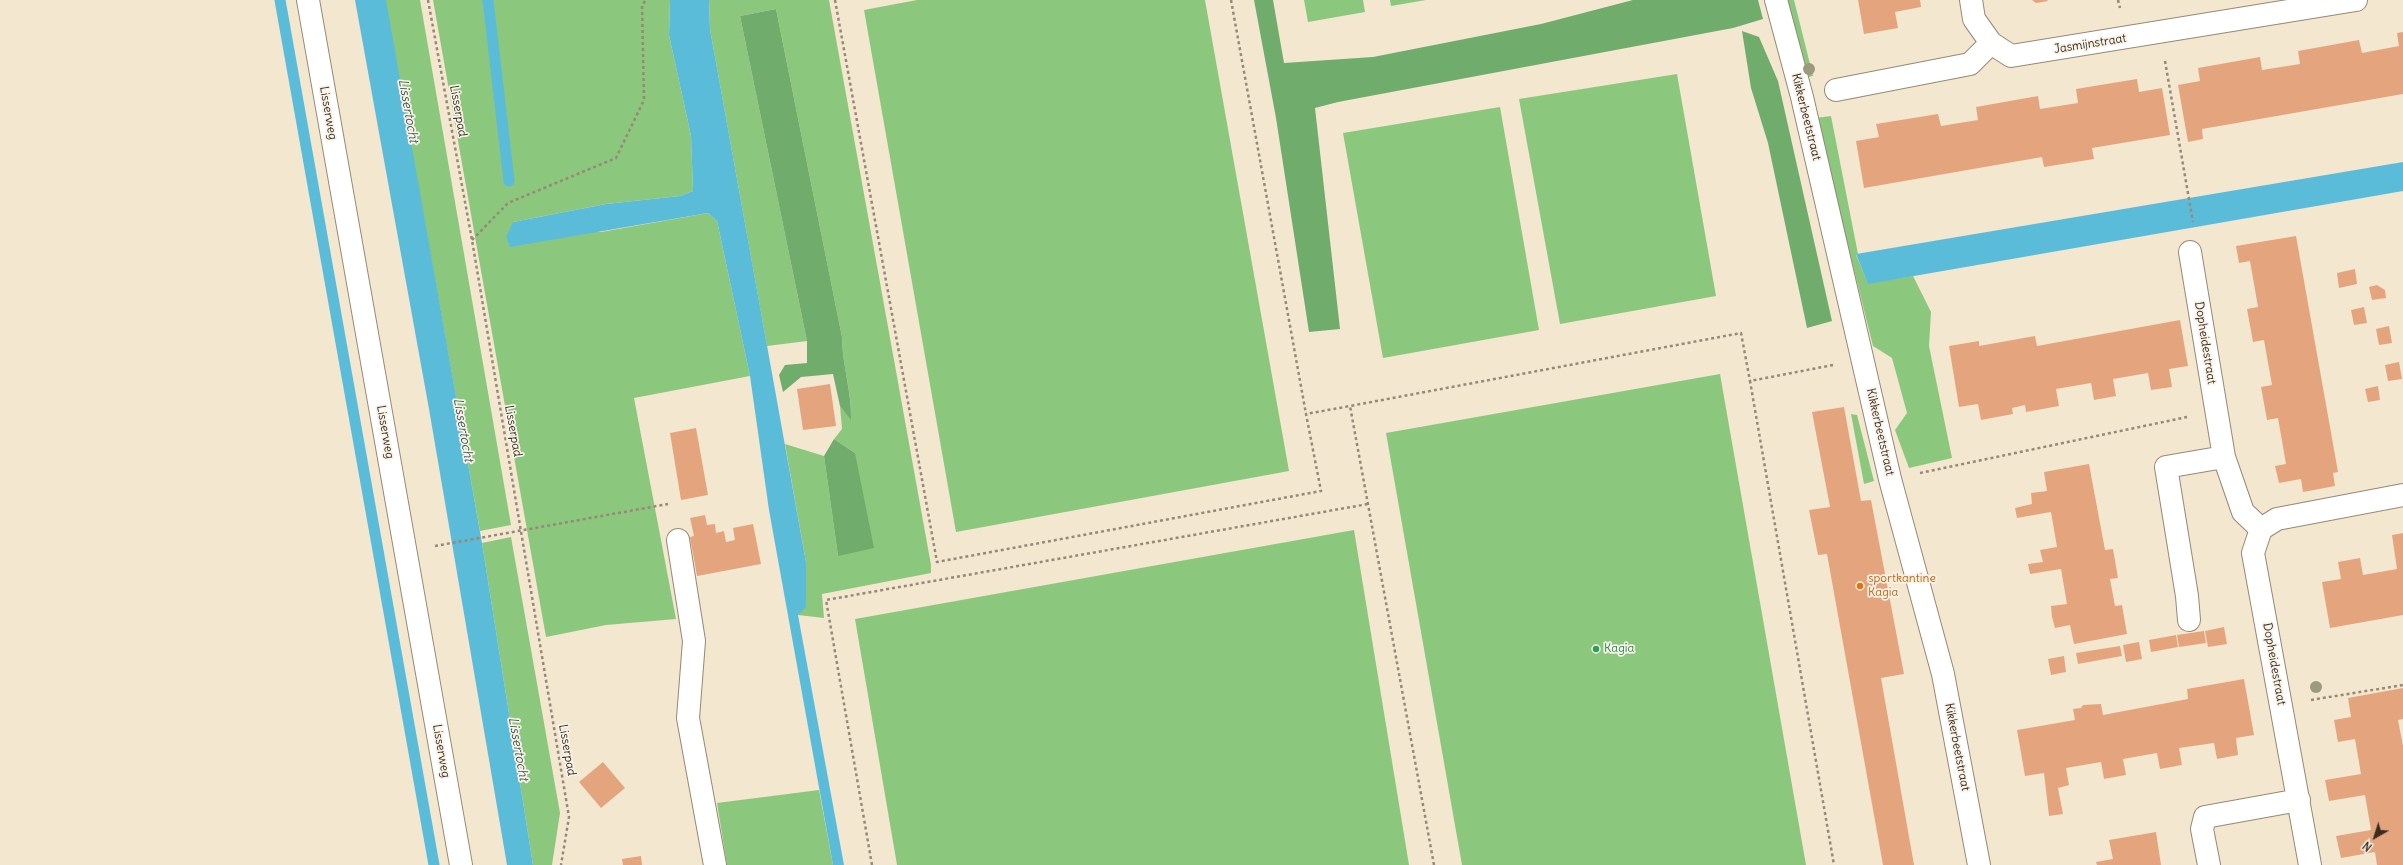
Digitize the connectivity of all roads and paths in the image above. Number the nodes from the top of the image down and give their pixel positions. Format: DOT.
graph roads {
  1 [pos="308,0"];
  2 [pos="428,0"];
  3 [pos="646,0"];
  4 [pos="834,0"];
  5 [pos="1231,0"];
  6 [pos="1776,0"];
  7 [pos="1971,0"];
  8 [pos="2356,0"];
  9 [pos="2160,33"];
  10 [pos="1990,43"];
  11 [pos="1836,90"];
  12 [pos="2194,229"];
  13 [pos="472,240"];
  14 [pos="2190,252"];
  15 [pos="1863,360"];
  16 [pos="1750,381"];
  17 [pos="1350,406"];
  18 [pos="2216,412"];
  19 [pos="1306,414"];
  20 [pos="2224,457"];
  21 [pos="1890,479"];
  22 [pos="2403,495"];
  23 [pos="668,504"];
  24 [pos="1368,504"];
  25 [pos="2261,529"];
  26 [pos="521,530"];
  27 [pos="678,540"];
  28 [pos="438,546"];
  29 [pos="2189,620"];
  30 [pos="2403,685"];
  31 [pos="2281,705"];
  32 [pos="2299,800"];
  33 [pos="461,865"];
  34 [pos="561,865"];
  35 [pos="715,865"];
  36 [pos="872,865"];
  37 [pos="1434,865"];
  38 [pos="1834,865"];
  39 [pos="1979,865"];
  40 [pos="2209,865"];
  41 [pos="2310,865"];
  1 -- 33 [label="street, Lisserweg"];
  2 -- 13 [label="path, Lisserpad"];
  3 -- 13 [label="path"];
  4 -- 19 [label="path"];
  5 -- 19 [label="path"];
  6 -- 15 [label="street, Kikkerbeetstraat"];
  7 -- 10 [label="street"];
  8 -- 9 [label="street, Jasmijnstraat"];
  9 -- 10 [label="street, Jasmijnstraat"];
  9 -- 12 [label="path"];
  10 -- 11 [label="street"];
  13 -- 26 [label="path, Lisserpad"];
  14 -- 18 [label="street, Dopheidestraat"];
  15 -- 16 [label="path"];
  15 -- 21 [label="street, Kikkerbeetstraat"];
  16 -- 17 [label="path"];
  16 -- 38 [label="path"];
  17 -- 19 [label="path"];
  17 -- 24 [label="path"];
  18 -- 20 [label="street, Dopheidestraat"];
  18 -- 21 [label="path"];
  20 -- 25 [label="street, Dopheidestraat"];
  20 -- 29 [label="street"];
  21 -- 39 [label="street, Kikkerbeetstraat"];
  22 -- 25 [label="street"];
  23 -- 26 [label="path"];
  24 -- 36 [label="path"];
  24 -- 37 [label="path"];
  25 -- 31 [label="street, Dopheidestraat"];
  26 -- 28 [label="path"];
  26 -- 34 [label="path, Lisserpad"];
  27 -- 35 [label="street"];
  30 -- 31 [label="path"];
  31 -- 32 [label="street, Dopheidestraat"];
  32 -- 40 [label="street"];
  32 -- 41 [label="street, Dopheidestraat"];
}
